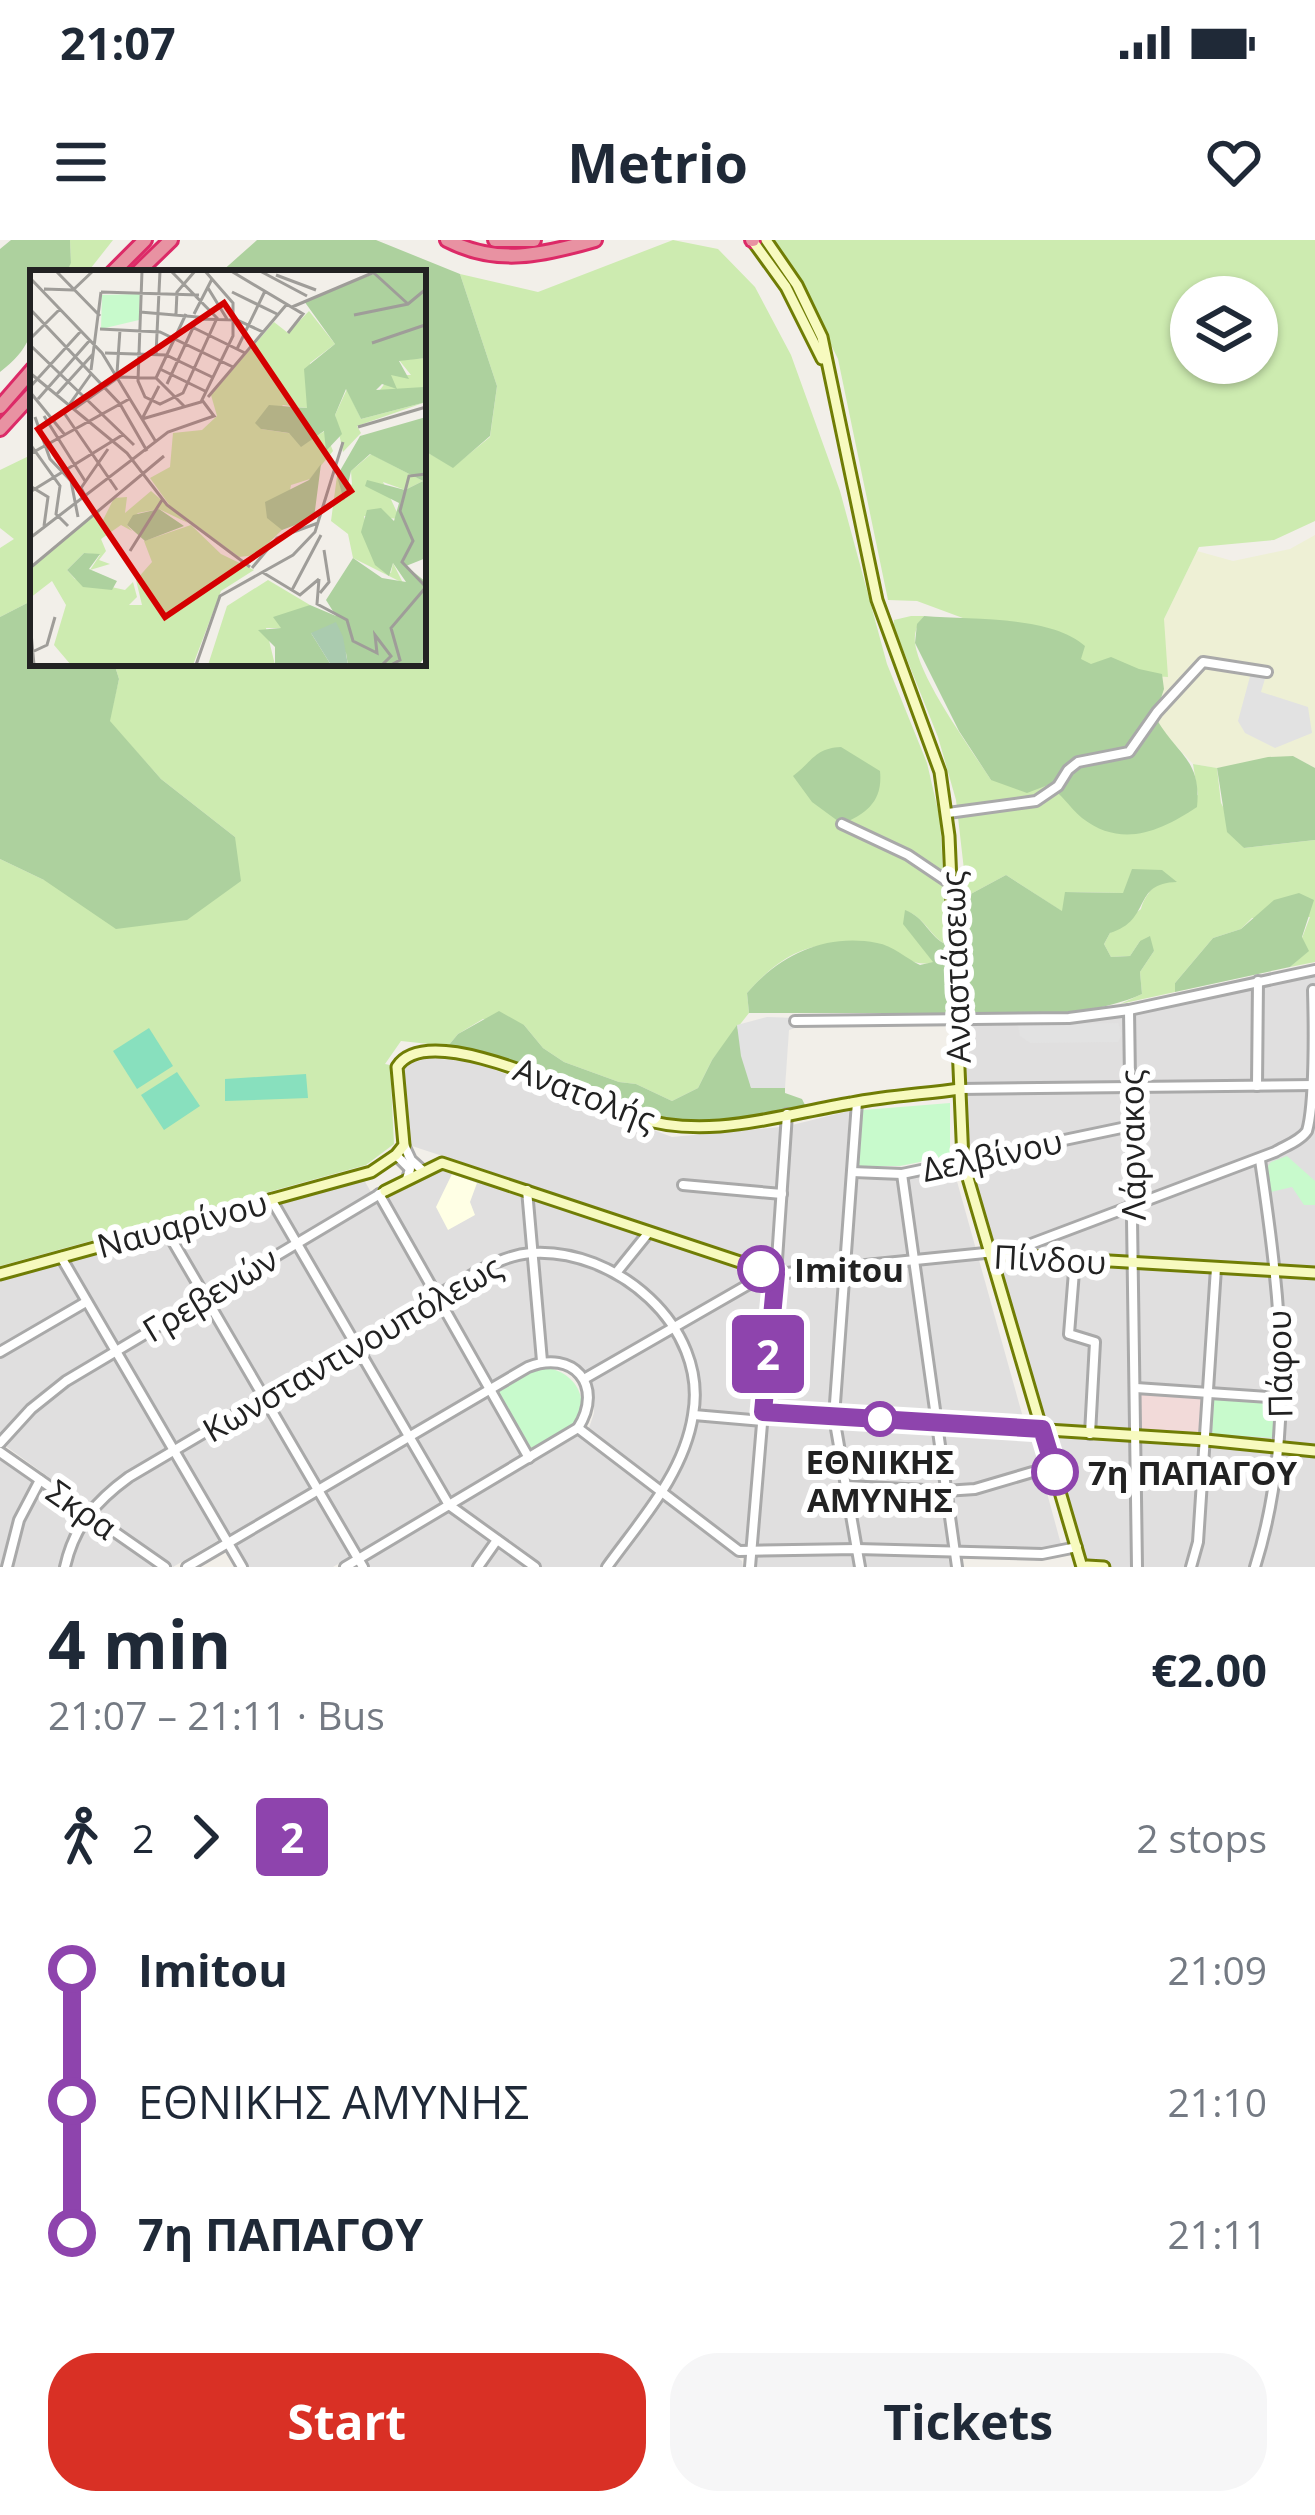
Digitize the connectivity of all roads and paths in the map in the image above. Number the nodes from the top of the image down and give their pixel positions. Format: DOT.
graph roads {
  1 [pos="141,240"];
  2 [pos="447,240"];
  3 [pos="495,240"];
  4 [pos="534,240"];
  5 [pos="595,240"];
  6 [pos="752,240"];
  7 [pos="766,240"];
  8 [pos="170,241"];
  9 [pos="117,268"];
  10 [pos="139,270"];
  11 [pos="30,372"];
  12 [pos="833,386"];
  13 [pos="30,396"];
  14 [pos="0,406"];
  15 [pos="0,429"];
  16 [pos="1267,672"];
  17 [pos="948,812"];
  18 [pos="842,824"];
  19 [pos="952,885"];
  20 [pos="1315,970"];
  21 [pos="1258,981"];
  22 [pos="1313,990"];
  23 [pos="1129,1010"];
  24 [pos="959,1019"];
  25 [pos="795,1022"];
  26 [pos="1315,1085"];
  27 [pos="1258,1086"];
  28 [pos="1131,1088"];
  29 [pos="960,1089"];
  30 [pos="857,1102"];
  31 [pos="787,1114"];
  32 [pos="1131,1126"];
  33 [pos="400,1150"];
  34 [pos="1260,1160"];
  35 [pos="963,1161"];
  36 [pos="422,1170"];
  37 [pos="853,1172"];
  38 [pos="902,1174"];
  39 [pos="364,1175"];
  40 [pos="407,1178"];
  41 [pos="683,1186"];
  42 [pos="386,1190"];
  43 [pos="527,1190"];
  44 [pos="782,1194"];
  45 [pos="271,1199"];
  46 [pos="1132,1205"];
  47 [pos="165,1228"];
  48 [pos="650,1232"];
  49 [pos="296,1242"];
  50 [pos="532,1253"];
  51 [pos="991,1254"];
  52 [pos="61,1257"];
  53 [pos="1076,1259"];
  54 [pos="914,1262"];
  55 [pos="1135,1263"];
  56 [pos="846,1267"];
  57 [pos="1216,1268"];
  58 [pos="1277,1271"];
  59 [pos="616,1273"];
  60 [pos="780,1273"];
  61 [pos="1315,1273"];
  62 [pos="0,1274"];
  63 [pos="437,1296"];
  64 [pos="206,1298"];
  65 [pos="86,1302"];
  66 [pos="673,1328"];
  67 [pos="355,1345"];
  68 [pos="115,1351"];
  69 [pos="0,1352"];
  70 [pos="542,1361"];
  71 [pos="584,1379"];
  72 [pos="1136,1388"];
  73 [pos="491,1390"];
  74 [pos="1209,1392"];
  75 [pos="266,1396"];
  76 [pos="1282,1398"];
  77 [pos="694,1415"];
  78 [pos="763,1416"];
  79 [pos="834,1417"];
  80 [pos="936,1421"];
  81 [pos="578,1428"];
  82 [pos="1042,1429"];
  83 [pos="1090,1434"];
  84 [pos="407,1436"];
  85 [pos="1136,1436"];
  86 [pos="1206,1440"];
  87 [pos="1280,1446"];
  88 [pos="0,1448"];
  89 [pos="174,1450"];
  90 [pos="1315,1451"];
  91 [pos="530,1458"];
  92 [pos="1053,1466"];
  93 [pos="40,1480"];
  94 [pos="846,1486"];
  95 [pos="317,1489"];
  96 [pos="945,1491"];
  97 [pos="662,1492"];
  98 [pos="449,1505"];
  99 [pos="89,1513"];
  100 [pos="497,1540"];
  101 [pos="226,1541"];
  102 [pos="1077,1547"];
  103 [pos="856,1549"];
  104 [pos="954,1550"];
  105 [pos="751,1552"];
  106 [pos="361,1563"];
  107 [pos="1085,1566"];
  108 [pos="7,1567"];
  109 [pos="65,1567"];
  110 [pos="165,1567"];
  111 [pos="187,1567"];
  112 [pos="242,1567"];
  113 [pos="344,1567"];
  114 [pos="478,1567"];
  115 [pos="535,1567"];
  116 [pos="607,1567"];
  117 [pos="750,1567"];
  118 [pos="860,1567"];
  119 [pos="957,1567"];
  120 [pos="1104,1567"];
  121 [pos="1137,1567"];
  122 [pos="1191,1567"];
  123 [pos="1255,1567"];
  1 -- 9 [label="highway"];
  2 -- 5 [label="highway"];
  3 -- 4 [label="highway"];
  6 -- 12 [label="street"];
  7 -- 12 [label="street"];
  8 -- 10 [label="highway"];
  11 -- 14 [label="highway"];
  12 -- 17 [label="street, Αναστάσεως"];
  13 -- 15 [label="highway"];
  16 -- 17 [label="street"];
  17 -- 19 [label="street, Αναστάσεως"];
  18 -- 19 [label="street"];
  19 -- 24 [label="street, Αναστάσεως"];
  20 -- 21 [label="street"];
  21 -- 23 [label="street"];
  21 -- 27 [label="street"];
  22 -- 26 [label="street"];
  23 -- 24 [label="street"];
  23 -- 28 [label="street, Λάρνακος"];
  24 -- 25 [label="street"];
  24 -- 29 [label="street, Αναστάσεως"];
  26 -- 27 [label="street"];
  26 -- 34 [label="street"];
  27 -- 28 [label="street"];
  28 -- 29 [label="street"];
  28 -- 32 [label="street, Λάρνακος"];
  29 -- 30 [label="street, Ανατολής"];
  29 -- 35 [label="street, Αναστάσεως"];
  30 -- 31 [label="street, Ανατολής"];
  30 -- 37 [label="street"];
  31 -- 33 [label="street, Ανατολής"];
  31 -- 44 [label="street"];
  32 -- 35 [label="street, Δελβίνου"];
  32 -- 46 [label="street, Λάρνακος"];
  33 -- 36 [label="street"];
  33 -- 39 [label="street, Ναυαρίνου"];
  33 -- 40 [label="street, Ανατολής"];
  34 -- 46 [label="street"];
  34 -- 58 [label="street, Πάφου"];
  35 -- 38 [label="street, Δελβίνου"];
  35 -- 51 [label="street, Αναστάσεως"];
  36 -- 40 [label="street, Γρεβενών"];
  36 -- 43 [label="street, Γρεβενών"];
  37 -- 38 [label="street, Δελβίνου"];
  37 -- 56 [label="street"];
  38 -- 54 [label="street"];
  39 -- 42 [label="street"];
  39 -- 45 [label="street, Ναυαρίνου"];
  40 -- 42 [label="street, Γρεβενών"];
  41 -- 44 [label="street"];
  42 -- 49 [label="street, Γρεβενών"];
  42 -- 63 [label="street"];
  43 -- 48 [label="street"];
  43 -- 50 [label="street"];
  44 -- 60 [label="street"];
  45 -- 47 [label="street, Ναυαρίνου"];
  45 -- 49 [label="street"];
  46 -- 51 [label="street"];
  46 -- 55 [label="street, Λάρνακος"];
  47 -- 52 [label="street, Ναυαρίνου"];
  47 -- 64 [label="street"];
  48 -- 59 [label="street"];
  48 -- 60 [label="street"];
  49 -- 64 [label="street, Γρεβενών"];
  49 -- 67 [label="street"];
  50 -- 59 [label="street, Κωνσταντινουπόλεως"];
  50 -- 63 [label="street, Κωνσταντινουπόλεως"];
  50 -- 70 [label="street"];
  51 -- 53 [label="street, Πίνδου"];
  51 -- 54 [label="street, Πίνδου"];
  51 -- 82 [label="street, Αναστάσεως"];
  52 -- 62 [label="street, Ναυαρίνου"];
  52 -- 65 [label="street"];
  53 -- 55 [label="street, Πίνδου"];
  53 -- 83 [label="street"];
  54 -- 56 [label="street, Πίνδου"];
  54 -- 80 [label="street"];
  55 -- 57 [label="street, Πίνδου"];
  55 -- 72 [label="street, Λάρνακος"];
  56 -- 60 [label="street, Πίνδου"];
  56 -- 79 [label="street"];
  57 -- 58 [label="street, Πίνδου"];
  57 -- 74 [label="street"];
  58 -- 61 [label="street, Πίνδου"];
  58 -- 76 [label="street, Πάφου"];
  59 -- 66 [label="street, Κωνσταντινουπόλεως"];
  60 -- 66 [label="street, Πίνδου"];
  60 -- 78 [label="street"];
  63 -- 67 [label="street, Κωνσταντινουπόλεως"];
  63 -- 73 [label="street"];
  64 -- 68 [label="street, Γρεβενών"];
  64 -- 75 [label="street"];
  65 -- 68 [label="street"];
  65 -- 69 [label="street"];
  66 -- 71 [label="street, Πίνδου"];
  66 -- 77 [label="street"];
  67 -- 75 [label="street, Κωνσταντινουπόλεως"];
  67 -- 84 [label="street"];
  68 -- 88 [label="street, Γρεβενών"];
  68 -- 89 [label="street"];
  70 -- 71 [label="street"];
  70 -- 73 [label="street"];
  71 -- 81 [label="street"];
  72 -- 74 [label="street"];
  72 -- 85 [label="street, Λάρνακος"];
  73 -- 84 [label="street"];
  73 -- 91 [label="street"];
  74 -- 76 [label="street"];
  74 -- 86 [label="street"];
  75 -- 89 [label="street, Κωνσταντινουπόλεως"];
  75 -- 95 [label="street"];
  76 -- 87 [label="street, Πάφου"];
  77 -- 78 [label="street"];
  77 -- 97 [label="street"];
  78 -- 79 [label="street"];
  78 -- 105 [label="street"];
  79 -- 80 [label="street"];
  79 -- 94 [label="street"];
  80 -- 82 [label="street"];
  80 -- 96 [label="street"];
  81 -- 91 [label="street"];
  81 -- 97 [label="street"];
  82 -- 83 [label="street"];
  82 -- 92 [label="street, Αναστάσεως"];
  83 -- 85 [label="street"];
  84 -- 95 [label="street"];
  84 -- 98 [label="street"];
  85 -- 86 [label="street"];
  85 -- 121 [label="street, Λάρνακος"];
  86 -- 87 [label="street"];
  86 -- 122 [label="street"];
  87 -- 90 [label="street"];
  87 -- 123 [label="street, Πάφου"];
  88 -- 93 [label="street, Σκρα"];
  89 -- 99 [label="street, Κωνσταντινουπόλεως"];
  89 -- 101 [label="street"];
  91 -- 98 [label="street"];
  92 -- 96 [label="street"];
  92 -- 102 [label="street, Αναστάσεως"];
  93 -- 99 [label="street, Σκρα"];
  93 -- 108 [label="street"];
  94 -- 96 [label="street"];
  94 -- 103 [label="street"];
  95 -- 101 [label="street"];
  95 -- 106 [label="street"];
  96 -- 104 [label="street"];
  97 -- 105 [label="street"];
  97 -- 116 [label="street"];
  98 -- 100 [label="street"];
  98 -- 106 [label="street"];
  99 -- 109 [label="street, Κωνσταντινουπόλεως"];
  99 -- 110 [label="street, Σκρα"];
  100 -- 114 [label="street"];
  100 -- 115 [label="street"];
  101 -- 111 [label="street"];
  101 -- 112 [label="street"];
  102 -- 104 [label="street"];
  102 -- 107 [label="street, Αναστάσεως"];
  103 -- 104 [label="street"];
  103 -- 105 [label="street"];
  103 -- 118 [label="street"];
  104 -- 119 [label="street"];
  105 -- 117 [label="street"];
  106 -- 113 [label="street"];
  107 -- 120 [label="street"];
}
